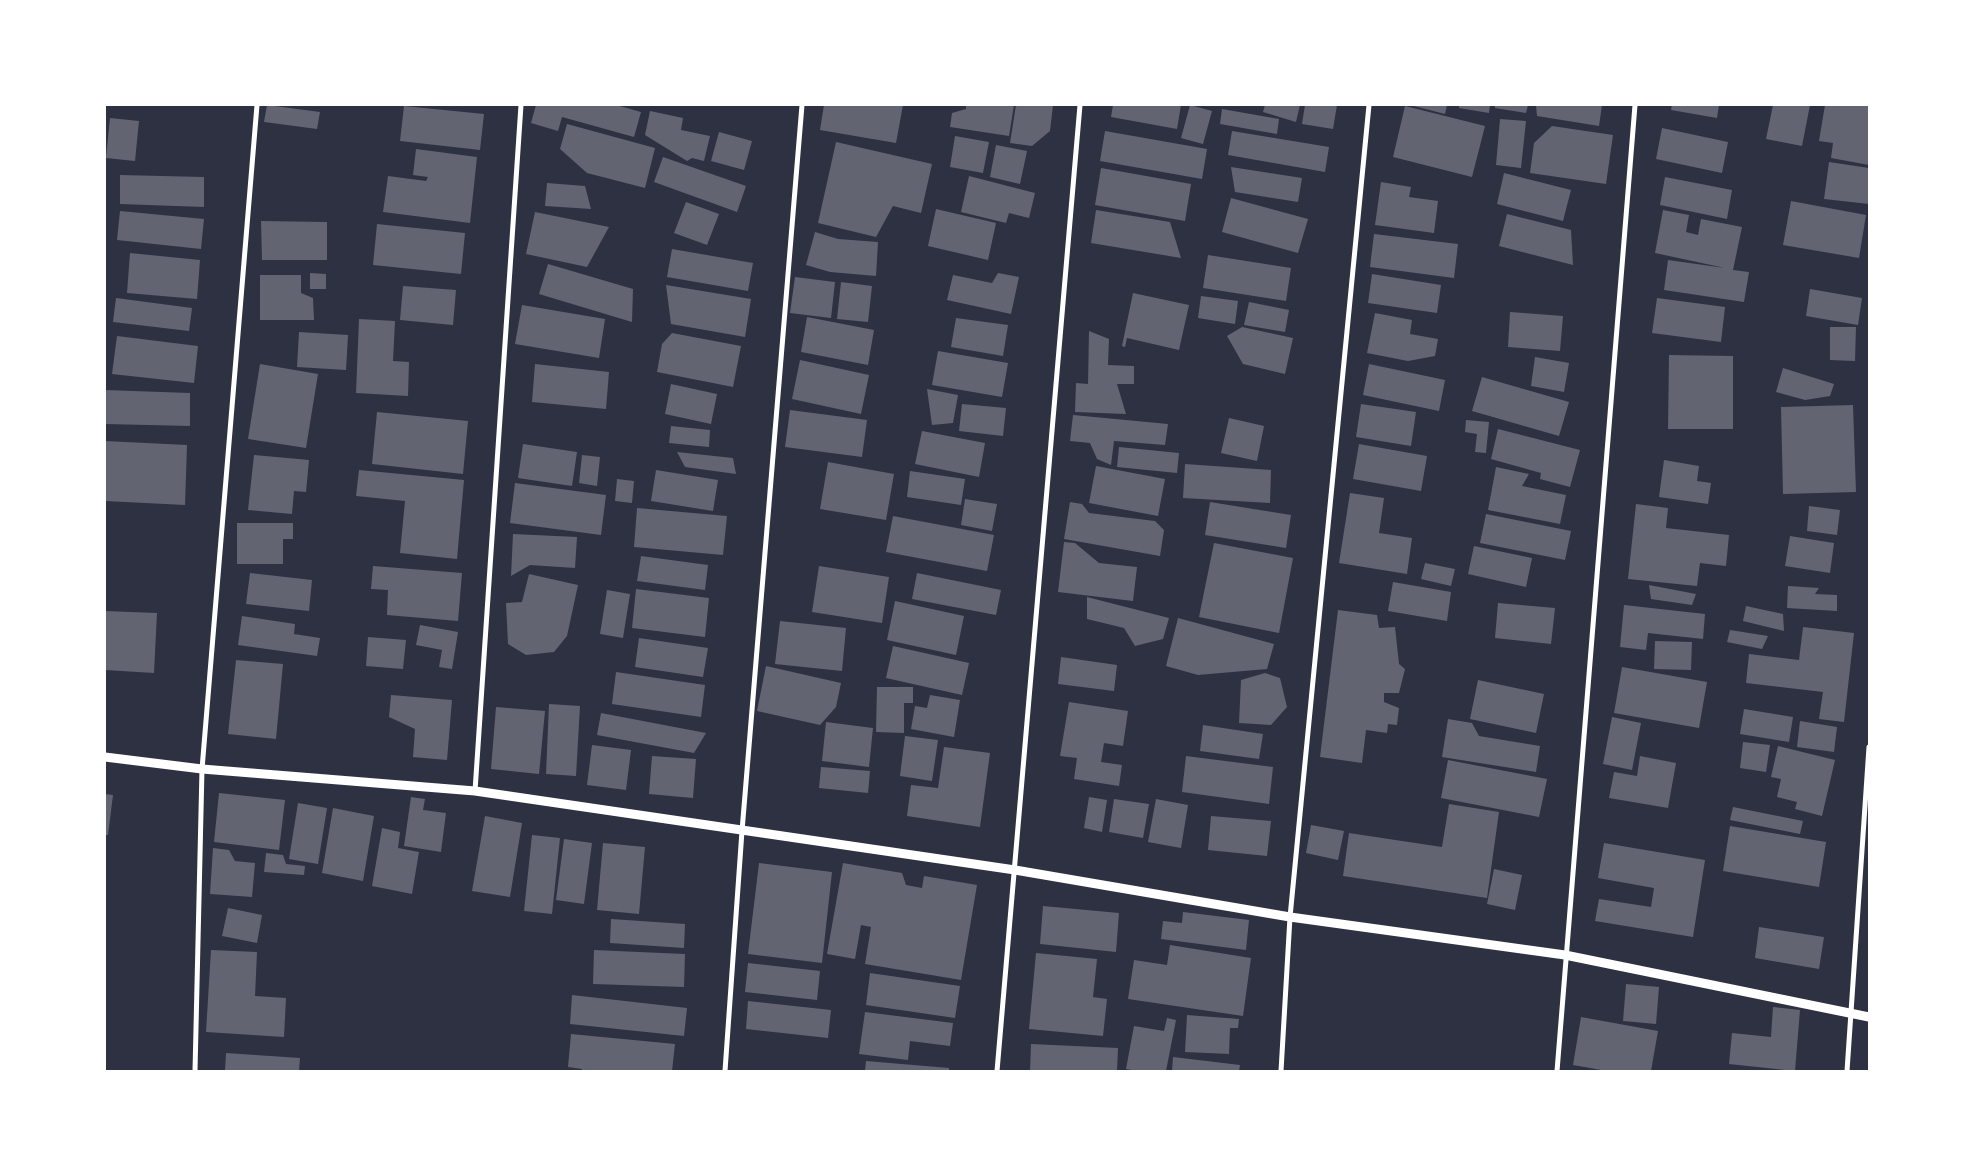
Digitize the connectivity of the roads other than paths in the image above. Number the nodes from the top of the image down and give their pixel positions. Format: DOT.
graph roads {
  1 [pos="257,105"];
  2 [pos="521,105"];
  3 [pos="802,105"];
  4 [pos="1080,105"];
  5 [pos="1369,105"];
  6 [pos="1635,105"];
  7 [pos="1869,747"];
  8 [pos="105,757"];
  9 [pos="202,770"];
  10 [pos="475,791"];
  11 [pos="742,830"];
  12 [pos="1015,870"];
  13 [pos="1290,917"];
  14 [pos="1566,955"];
  15 [pos="1851,1014"];
  16 [pos="1869,1016"];
  17 [pos="195,1071"];
  18 [pos="725,1071"];
  19 [pos="996,1071"];
  20 [pos="1281,1071"];
  21 [pos="1557,1071"];
  22 [pos="1847,1071"];
  1 -- 9 [label="street"];
  2 -- 10 [label="street"];
  3 -- 11 [label="street"];
  4 -- 12 [label="street"];
  5 -- 13 [label="street"];
  6 -- 14 [label="street"];
  7 -- 15 [label="street"];
  8 -- 9 [label="street"];
  9 -- 10 [label="street"];
  9 -- 17 [label="street"];
  10 -- 11 [label="street"];
  11 -- 12 [label="street"];
  11 -- 18 [label="street"];
  12 -- 13 [label="street"];
  12 -- 19 [label="street"];
  13 -- 14 [label="street"];
  13 -- 20 [label="street"];
  14 -- 15 [label="street"];
  14 -- 21 [label="street"];
  15 -- 16 [label="street"];
  15 -- 22 [label="street"];
}
